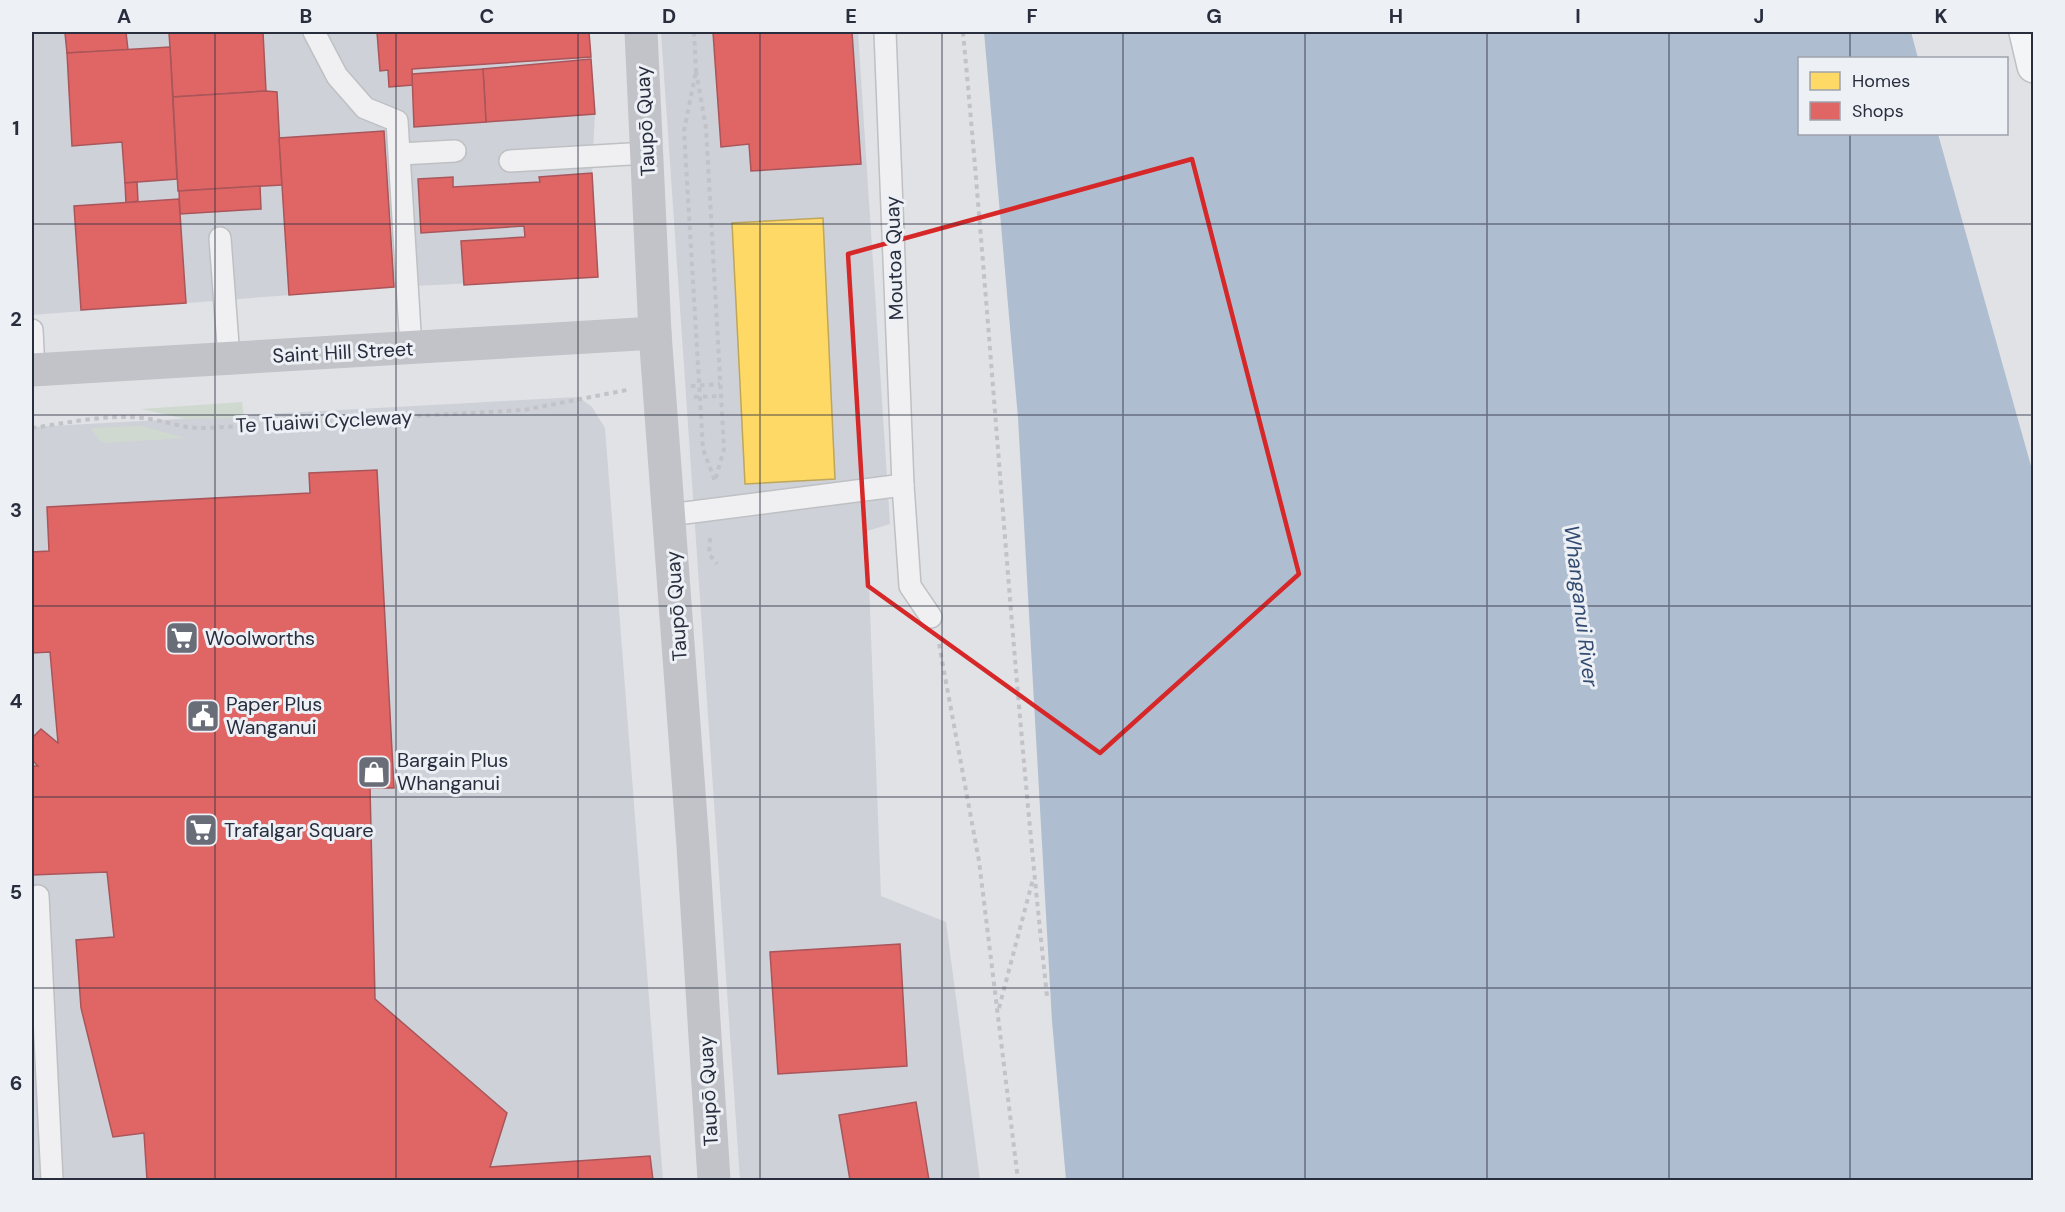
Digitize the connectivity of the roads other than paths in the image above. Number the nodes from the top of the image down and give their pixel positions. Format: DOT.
graph roads {
  1 [pos="314,32"];
  2 [pos="641,32"];
  3 [pos="885,32"];
  4 [pos="2026,32"];
  5 [pos="2034,66"];
  6 [pos="455,151"];
  7 [pos="647,153"];
  8 [pos="400,154"];
  9 [pos="510,161"];
  10 [pos="220,238"];
  11 [pos="32,330"];
  12 [pos="656,333"];
  13 [pos="411,348"];
  14 [pos="229,358"];
  15 [pos="33,370"];
  16 [pos="903,485"];
  17 [pos="669,515"];
  18 [pos="931,617"];
  19 [pos="38,896"];
  20 [pos="38,1002"];
  21 [pos="52,1180"];
  22 [pos="714,1180"];
  1 -- 8 [label="lane"];
  2 -- 7 [label="main road, Taupō Quay"];
  3 -- 16 [label="lane, Moutoa Quay"];
  4 -- 5 [label="main road"];
  6 -- 8 [label="lane"];
  7 -- 9 [label="lane"];
  7 -- 12 [label="main road, Taupō Quay"];
  8 -- 13 [label="lane"];
  10 -- 14 [label="lane"];
  11 -- 15 [label="lane"];
  12 -- 13 [label="main road, Saint Hill Street"];
  12 -- 17 [label="main road, Taupō Quay"];
  13 -- 14 [label="main road, Saint Hill Street"];
  14 -- 15 [label="main road, Saint Hill Street"];
  16 -- 17 [label="lane"];
  16 -- 18 [label="lane, Moutoa Quay"];
  17 -- 22 [label="main road, Taupō Quay"];
  19 -- 20 [label="lane"];
  20 -- 21 [label="lane"];
}
